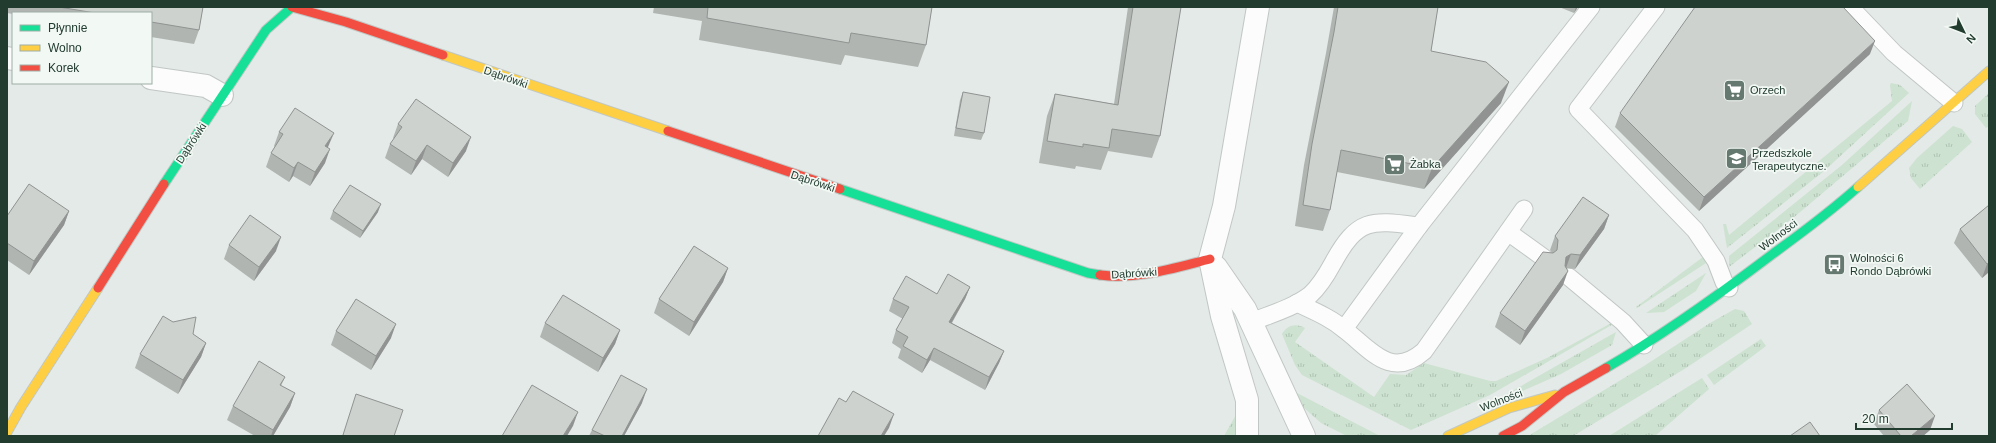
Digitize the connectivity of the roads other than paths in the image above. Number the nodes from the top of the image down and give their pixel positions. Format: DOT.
graph roads {
  1 [pos="1258,7"];
  2 [pos="1591,7"];
  3 [pos="1656,7"];
  4 [pos="1850,7"];
  5 [pos="1989,71"];
  6 [pos="152,78"];
  7 [pos="222,95"];
  8 [pos="1954,103"];
  9 [pos="1524,209"];
  10 [pos="1419,226"];
  11 [pos="1508,232"];
  12 [pos="1544,258"];
  13 [pos="1210,259"];
  14 [pos="1569,277"];
  15 [pos="1729,288"];
  16 [pos="1297,303"];
  17 [pos="1252,322"];
  18 [pos="1344,329"];
  19 [pos="1644,345"];
  20 [pos="1564,392"];
  21 [pos="7,432"];
  22 [pos="1247,436"];
  23 [pos="1304,436"];
  24 [pos="1448,436"];
  25 [pos="1503,436"];
  1 -- 13 [label="street"];
  2 -- 10 [label="lane"];
  3 -- 15 [label="lane"];
  4 -- 8 [label="lane"];
  5 -- 8 [label="street, Wolności"];
  6 -- 7 [label="street"];
  7 -- 13 [label="street, Dąbrówki"];
  7 -- 21 [label="street, Dąbrówki"];
  8 -- 15 [label="street, Wolności"];
  9 -- 11 [label="lane"];
  10 -- 16 [label="lane"];
  10 -- 18 [label="lane"];
  11 -- 12 [label="lane"];
  11 -- 18 [label="lane"];
  13 -- 17 [label="street"];
  13 -- 22 [label="street"];
  14 -- 19 [label="lane"];
  15 -- 19 [label="street, Wolności"];
  16 -- 17 [label="lane"];
  16 -- 18 [label="lane"];
  17 -- 23 [label="street"];
  19 -- 20 [label="street, Wolności"];
  20 -- 24 [label="street, Wolności"];
  20 -- 25 [label="street, Wolności"];
}
